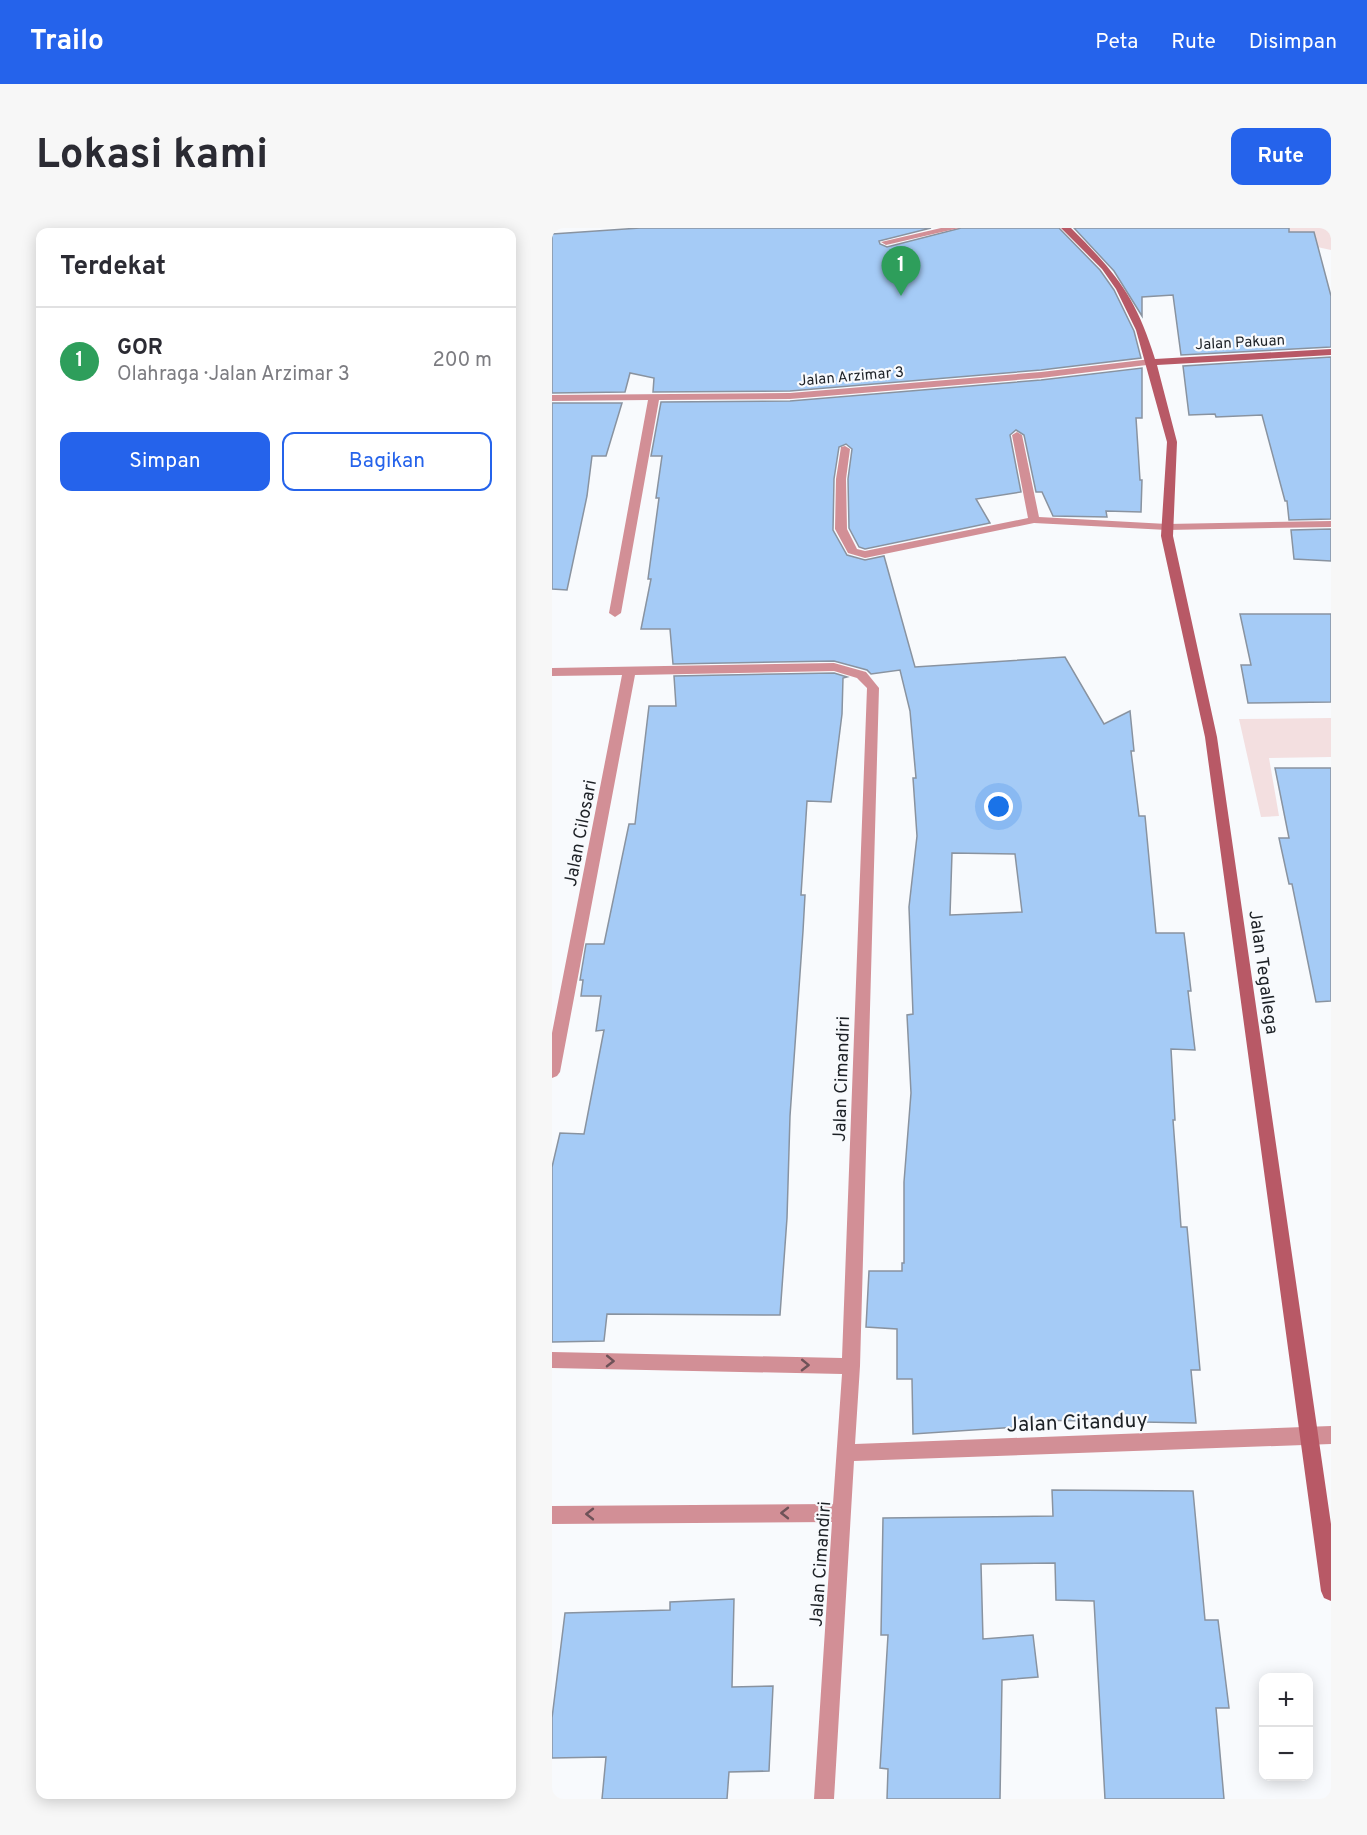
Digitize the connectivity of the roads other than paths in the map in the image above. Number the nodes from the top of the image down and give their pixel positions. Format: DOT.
graph roads {
  1 [pos="954,228"];
  2 [pos="1066,228"];
  3 [pos="886,242"];
  4 [pos="1331,352"];
  5 [pos="1151,362"];
  6 [pos="654,397"];
  7 [pos="552,398"];
  8 [pos="1017,435"];
  9 [pos="845,448"];
  10 [pos="1034,520"];
  11 [pos="1331,524"];
  12 [pos="1167,532"];
  13 [pos="615,613"];
  14 [pos="552,672"];
  15 [pos="629,672"];
  16 [pos="552,1072"];
  17 [pos="552,1359"];
  18 [pos="851,1366"];
  19 [pos="1309,1435"];
  20 [pos="1331,1435"];
  21 [pos="846,1453"];
  22 [pos="843,1513"];
  23 [pos="552,1515"];
  24 [pos="1331,1591"];
  25 [pos="824,1799"];
  1 -- 3 [label="street"];
  2 -- 5 [label="street, Jalan Tegallega"];
  4 -- 5 [label="street, Jalan Pakuan"];
  5 -- 6 [label="street, Jalan Arzimar 3"];
  5 -- 12 [label="street, Jalan Tegallega"];
  6 -- 7 [label="street, Jalan Arzimar 3"];
  6 -- 13 [label="street"];
  8 -- 10 [label="street"];
  9 -- 10 [label="street"];
  10 -- 12 [label="street"];
  11 -- 12 [label="street"];
  12 -- 19 [label="street, Jalan Tegallega"];
  14 -- 15 [label="street, Jalan Cimandiri"];
  15 -- 16 [label="street, Jalan Cilosari"];
  15 -- 18 [label="street, Jalan Cimandiri"];
  17 -- 18 [label="street, one-way"];
  18 -- 21 [label="street, Jalan Cimandiri"];
  19 -- 20 [label="street, Jalan Citanduy"];
  19 -- 21 [label="street, Jalan Citanduy"];
  19 -- 24 [label="street, Jalan Tegallega"];
  21 -- 22 [label="street, Jalan Cimandiri"];
  22 -- 23 [label="street, one-way"];
  22 -- 25 [label="street, Jalan Cimandiri"];
}
